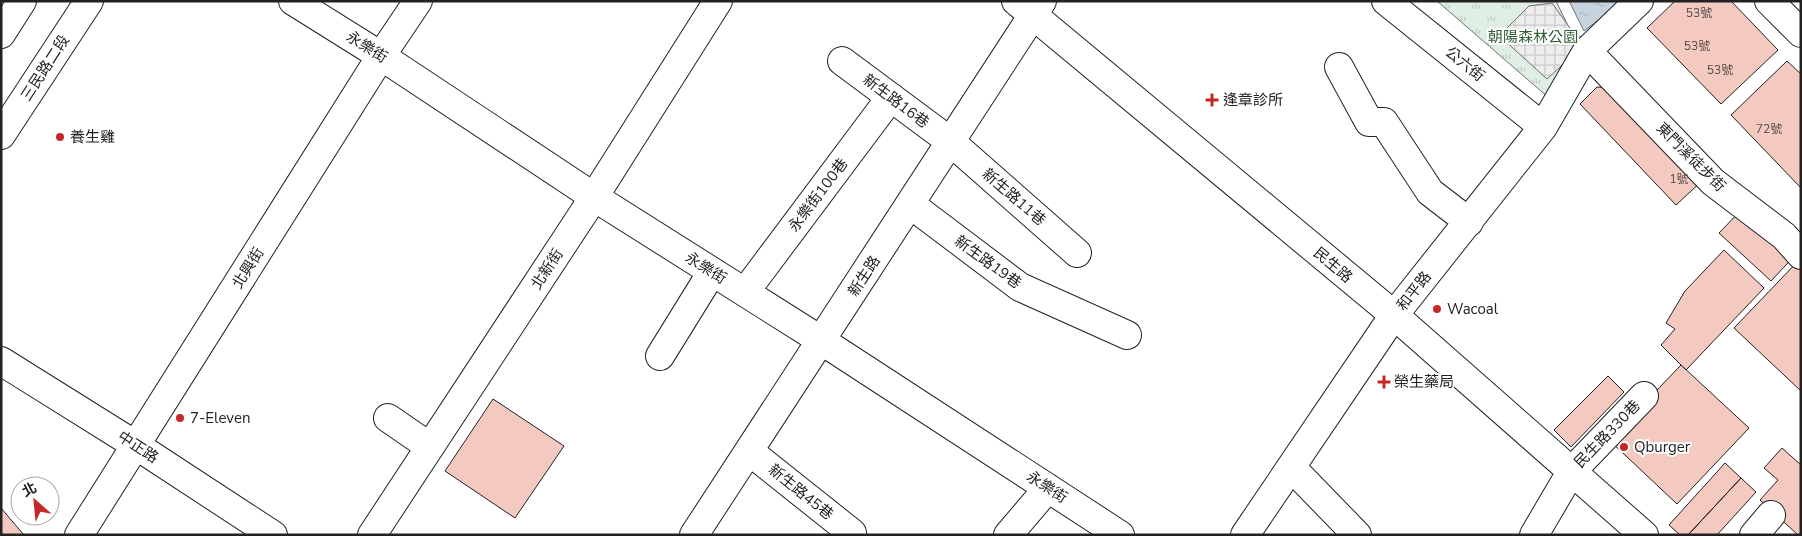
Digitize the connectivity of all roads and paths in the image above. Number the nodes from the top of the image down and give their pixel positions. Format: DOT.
graph roads {
  1 [pos="22,1"];
  2 [pos="89,1"];
  3 [pos="293,1"];
  4 [pos="418,1"];
  5 [pos="718,1"];
  6 [pos="1386,1"];
  7 [pos="1639,1"];
  8 [pos="1769,1"];
  9 [pos="1030,6"];
  10 [pos="1801,33"];
  11 [pos="1,34"];
  12 [pos="1587,51"];
  13 [pos="381,56"];
  14 [pos="842,61"];
  15 [pos="1339,67"];
  16 [pos="891,97"];
  17 [pos="1543,127"];
  18 [pos="1,135"];
  19 [pos="950,142"];
  20 [pos="594,197"];
  21 [pos="910,204"];
  22 [pos="1469,222"];
  23 [pos="1791,247"];
  24 [pos="1076,253"];
  25 [pos="1801,263"];
  26 [pos="712,272"];
  27 [pos="745,292"];
  28 [pos="1394,315"];
  29 [pos="1127,335"];
  30 [pos="822,341"];
  31 [pos="660,356"];
  32 [pos="1,362"];
  33 [pos="1644,396"];
  34 [pos="388,418"];
  35 [pos="136,446"];
  36 [pos="430,447"];
  37 [pos="750,451"];
  38 [pos="1292,468"];
  39 [pos="1571,472"];
  40 [pos="1048,488"];
  41 [pos="852,533"];
  42 [pos="79,535"];
  43 [pos="273,535"];
  44 [pos="372,535"];
  45 [pos="694,535"];
  46 [pos="1008,535"];
  47 [pos="1120,535"];
  48 [pos="1245,535"];
  49 [pos="1357,535"];
  50 [pos="1534,535"];
  51 [pos="1644,535"];
  1 -- 11 [label="street"];
  2 -- 18 [label="street, 三民路二段"];
  3 -- 13 [label="street, 永樂街"];
  4 -- 13 [label="street, 北興街"];
  5 -- 20 [label="street, 北新街"];
  6 -- 17 [label="street, 公六街"];
  7 -- 12 [label="street, 和平路"];
  8 -- 10 [label="street"];
  9 -- 19 [label="street, 新生路"];
  9 -- 28 [label="street, 民生路"];
  12 -- 17 [label="street, 和平路"];
  12 -- 23 [label="street, 東門溪徒步街"];
  13 -- 20 [label="street, 永樂街"];
  13 -- 35 [label="street, 北興街"];
  14 -- 16 [label="street, 新生路16巷"];
  15 -- 22 [label="street"];
  16 -- 19 [label="street, 新生路16巷"];
  16 -- 27 [label="street, 永樂街100巷"];
  17 -- 22 [label="street, 和平路"];
  19 -- 21 [label="street, 新生路"];
  19 -- 24 [label="street, 新生路11巷"];
  20 -- 26 [label="street, 永樂街"];
  20 -- 36 [label="street, 北新街"];
  21 -- 29 [label="street, 新生路19巷"];
  21 -- 30 [label="street, 新生路"];
  22 -- 28 [label="street, 和平路"];
  23 -- 25 [label="street, 東門溪徒步街"];
  26 -- 27 [label="street, 永樂街"];
  26 -- 31 [label="street"];
  27 -- 30 [label="street, 永樂街"];
  28 -- 38 [label="street, 和平路"];
  28 -- 39 [label="street, 民生路"];
  30 -- 37 [label="street, 新生路"];
  30 -- 40 [label="street, 永樂街"];
  32 -- 35 [label="street, 中正路"];
  33 -- 39 [label="street, 民生路330巷"];
  34 -- 36 [label="street"];
  35 -- 42 [label="street, 北興街"];
  35 -- 43 [label="street, 中正路"];
  36 -- 44 [label="street, 北新街"];
  37 -- 41 [label="street, 新生路45巷"];
  37 -- 45 [label="street, 新生路"];
  38 -- 48 [label="street, 和平路"];
  38 -- 49 [label="street"];
  39 -- 50 [label="street, 民生路330巷"];
  39 -- 51 [label="street, 民生路"];
  40 -- 46 [label="street"];
  40 -- 47 [label="street, 永樂街"];
}
